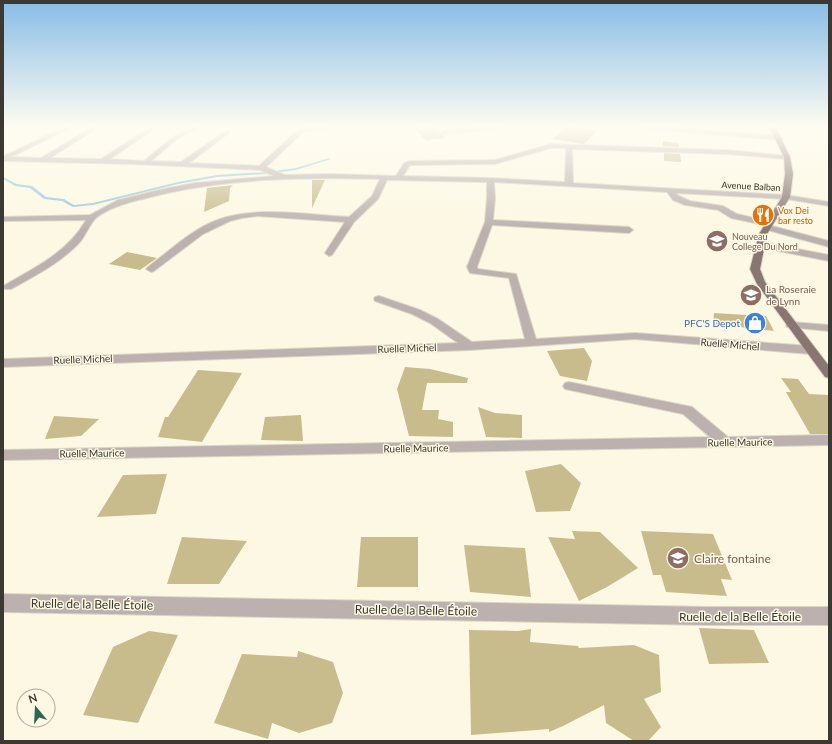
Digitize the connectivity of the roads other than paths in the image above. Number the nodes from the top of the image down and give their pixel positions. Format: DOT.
graph roads {
  1 [pos="85,161"];
  2 [pos="102,161"];
  3 [pos="188,161"];
  4 [pos="269,161"];
  5 [pos="499,161"];
  6 [pos="569,161"];
  7 [pos="787,161"];
  8 [pos="146,162"];
  9 [pos="183,164"];
  10 [pos="261,168"];
  11 [pos="284,177"];
  12 [pos="385,177"];
  13 [pos="399,177"];
  14 [pos="490,180"];
  15 [pos="569,184"];
  16 [pos="669,190"];
  17 [pos="786,197"];
  18 [pos="829,204"];
  19 [pos="92,217"];
  20 [pos="15,218"];
  21 [pos="3,219"];
  22 [pos="351,220"];
  23 [pos="489,222"];
  24 [pos="768,226"];
  25 [pos="3,229"];
  26 [pos="629,230"];
  27 [pos="761,244"];
  28 [pos="829,244"];
  29 [pos="329,253"];
  30 [pos="829,258"];
  31 [pos="151,269"];
  32 [pos="8,287"];
  33 [pos="379,299"];
  34 [pos="791,325"];
  35 [pos="829,328"];
  36 [pos="531,342"];
  37 [pos="470,346"];
  38 [pos="810,350"];
  39 [pos="3,363"];
  40 [pos="829,374"];
  41 [pos="569,386"];
  42 [pos="829,440"];
  43 [pos="725,442"];
  44 [pos="3,455"];
  45 [pos="3,603"];
  46 [pos="829,616"];
  1 -- 2 [label="street, Avenue Balban"];
  2 -- 8 [label="street, Avenue Balban"];
  3 -- 9 [label="street"];
  4 -- 10 [label="street"];
  5 -- 13 [label="street"];
  6 -- 15 [label="street"];
  7 -- 17 [label="main road"];
  8 -- 9 [label="street, Avenue Balban"];
  9 -- 10 [label="street, Avenue Balban"];
  10 -- 11 [label="street, Avenue Balban"];
  11 -- 12 [label="street, Avenue Balban"];
  11 -- 19 [label="street"];
  12 -- 13 [label="street, Avenue Balban"];
  12 -- 22 [label="street"];
  13 -- 14 [label="street, Avenue Balban"];
  14 -- 15 [label="street, Avenue Balban"];
  14 -- 23 [label="street"];
  15 -- 16 [label="street, Avenue Balban"];
  16 -- 17 [label="street, Avenue Balban"];
  16 -- 24 [label="street"];
  17 -- 18 [label="street, Avenue Balban"];
  17 -- 24 [label="main road"];
  19 -- 20 [label="street"];
  19 -- 32 [label="street"];
  20 -- 21 [label="street"];
  20 -- 25 [label="street"];
  22 -- 29 [label="street"];
  22 -- 31 [label="street"];
  23 -- 26 [label="street"];
  23 -- 36 [label="street"];
  24 -- 27 [label="main road"];
  24 -- 28 [label="street"];
  27 -- 30 [label="street"];
  27 -- 34 [label="main road"];
  33 -- 37 [label="street"];
  34 -- 35 [label="street"];
  34 -- 38 [label="main road"];
  36 -- 37 [label="street, Ruelle Michel"];
  36 -- 38 [label="street, Ruelle Michel"];
  37 -- 39 [label="street, Ruelle Michel"];
  38 -- 40 [label="main road"];
  41 -- 43 [label="street"];
  42 -- 43 [label="street, Ruelle Maurice"];
  43 -- 44 [label="street, Ruelle Maurice"];
  45 -- 46 [label="street, Ruelle de la Belle Étoile"];
}
